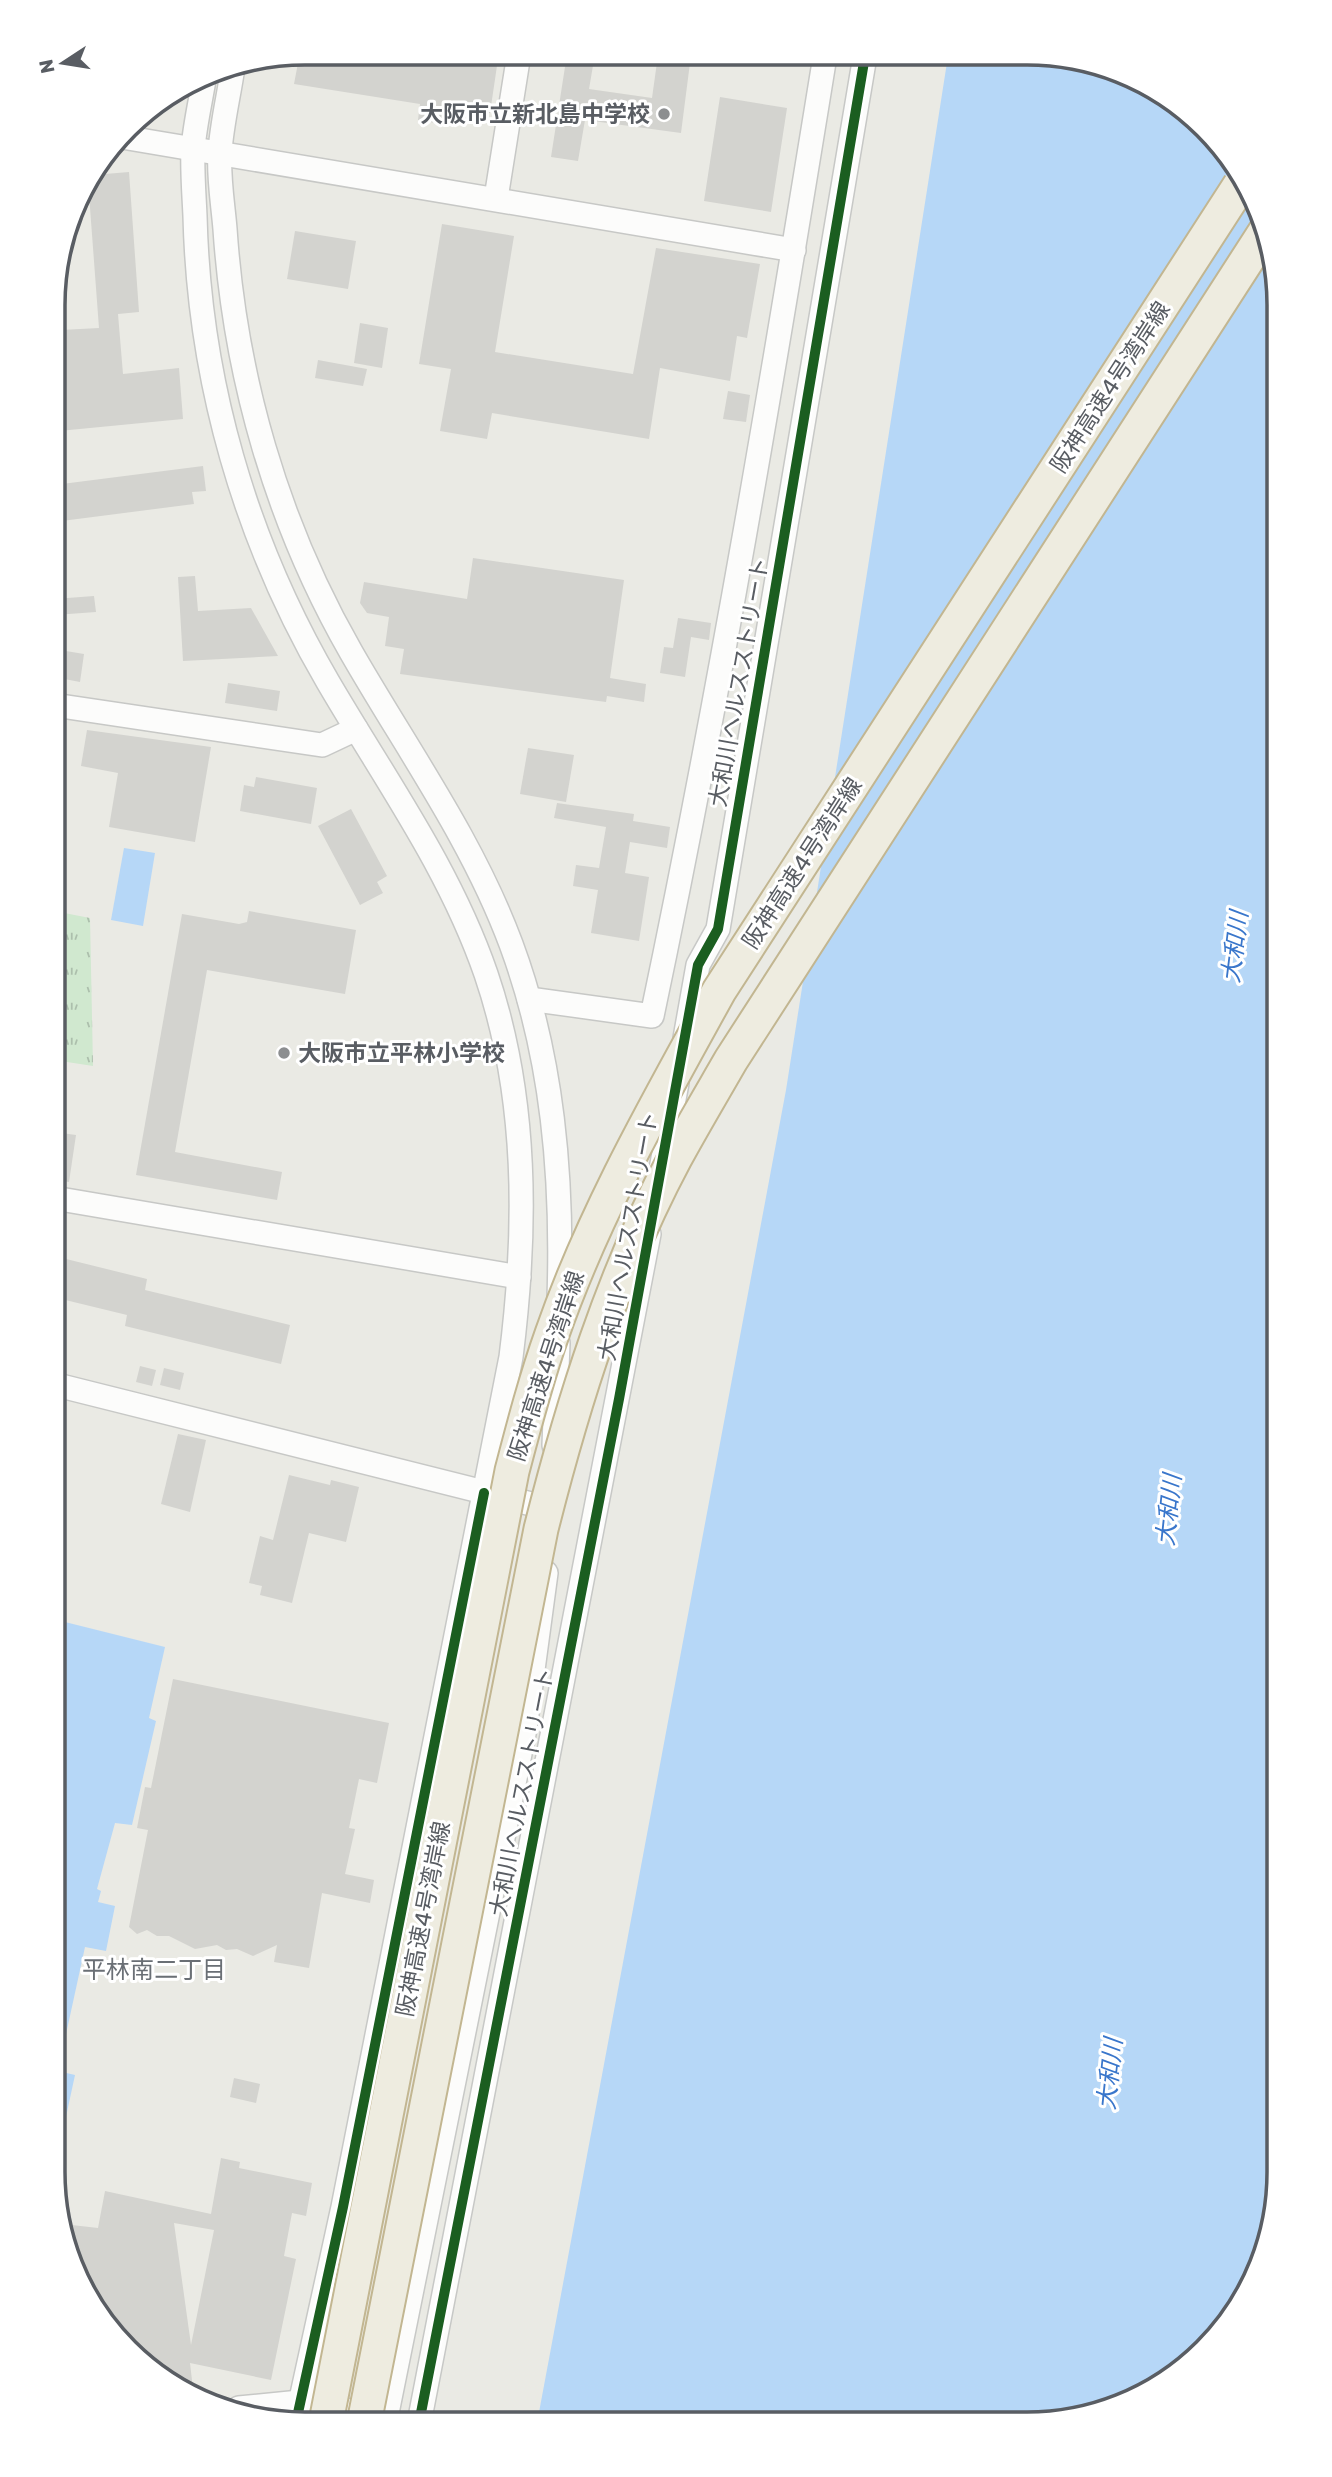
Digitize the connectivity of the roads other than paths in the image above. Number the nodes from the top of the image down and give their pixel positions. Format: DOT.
graph roads {
  1 [pos="517,65"];
  2 [pos="824,65"];
  3 [pos="863,65"];
  4 [pos="231,77"];
  5 [pos="203,88"];
  6 [pos="132,139"];
  7 [pos="193,149"];
  8 [pos="220,153"];
  9 [pos="1237,190"];
  10 [pos="496,198"];
  11 [pos="1258,242"];
  12 [pos="794,250"];
  13 [pos="65,707"];
  14 [pos="356,729"];
  15 [pos="529,999"];
  16 [pos="65,1200"];
  17 [pos="519,1277"];
  18 [pos="65,1387"];
  19 [pos="484,1493"];
  20 [pos="551,1509"];
  21 [pos="298,2412"];
  22 [pos="328,2412"];
  23 [pos="380,2412"];
  24 [pos="380,2412"];
  25 [pos="421,2412"];
  1 -- 10 [label="street"];
  2 -- 12 [label="street"];
  3 -- 25 [label="street, 大和川ヘルスストリート"];
  4 -- 8 [label="street"];
  5 -- 7 [label="street"];
  6 -- 7 [label="street"];
  7 -- 8 [label="street"];
  7 -- 14 [label="street"];
  8 -- 10 [label="street"];
  8 -- 15 [label="street"];
  9 -- 22 [label="highway, 阪神高速4号湾岸線, bridge"];
  10 -- 12 [label="street"];
  11 -- 23 [label="highway, 阪神高速4号湾岸線, bridge"];
  12 -- 15 [label="street"];
  13 -- 14 [label="street"];
  14 -- 17 [label="street"];
  15 -- 20 [label="street"];
  16 -- 17 [label="street"];
  17 -- 19 [label="street"];
  18 -- 19 [label="street"];
  19 -- 20 [label="street"];
  19 -- 21 [label="street"];
  20 -- 24 [label="street"];
}
